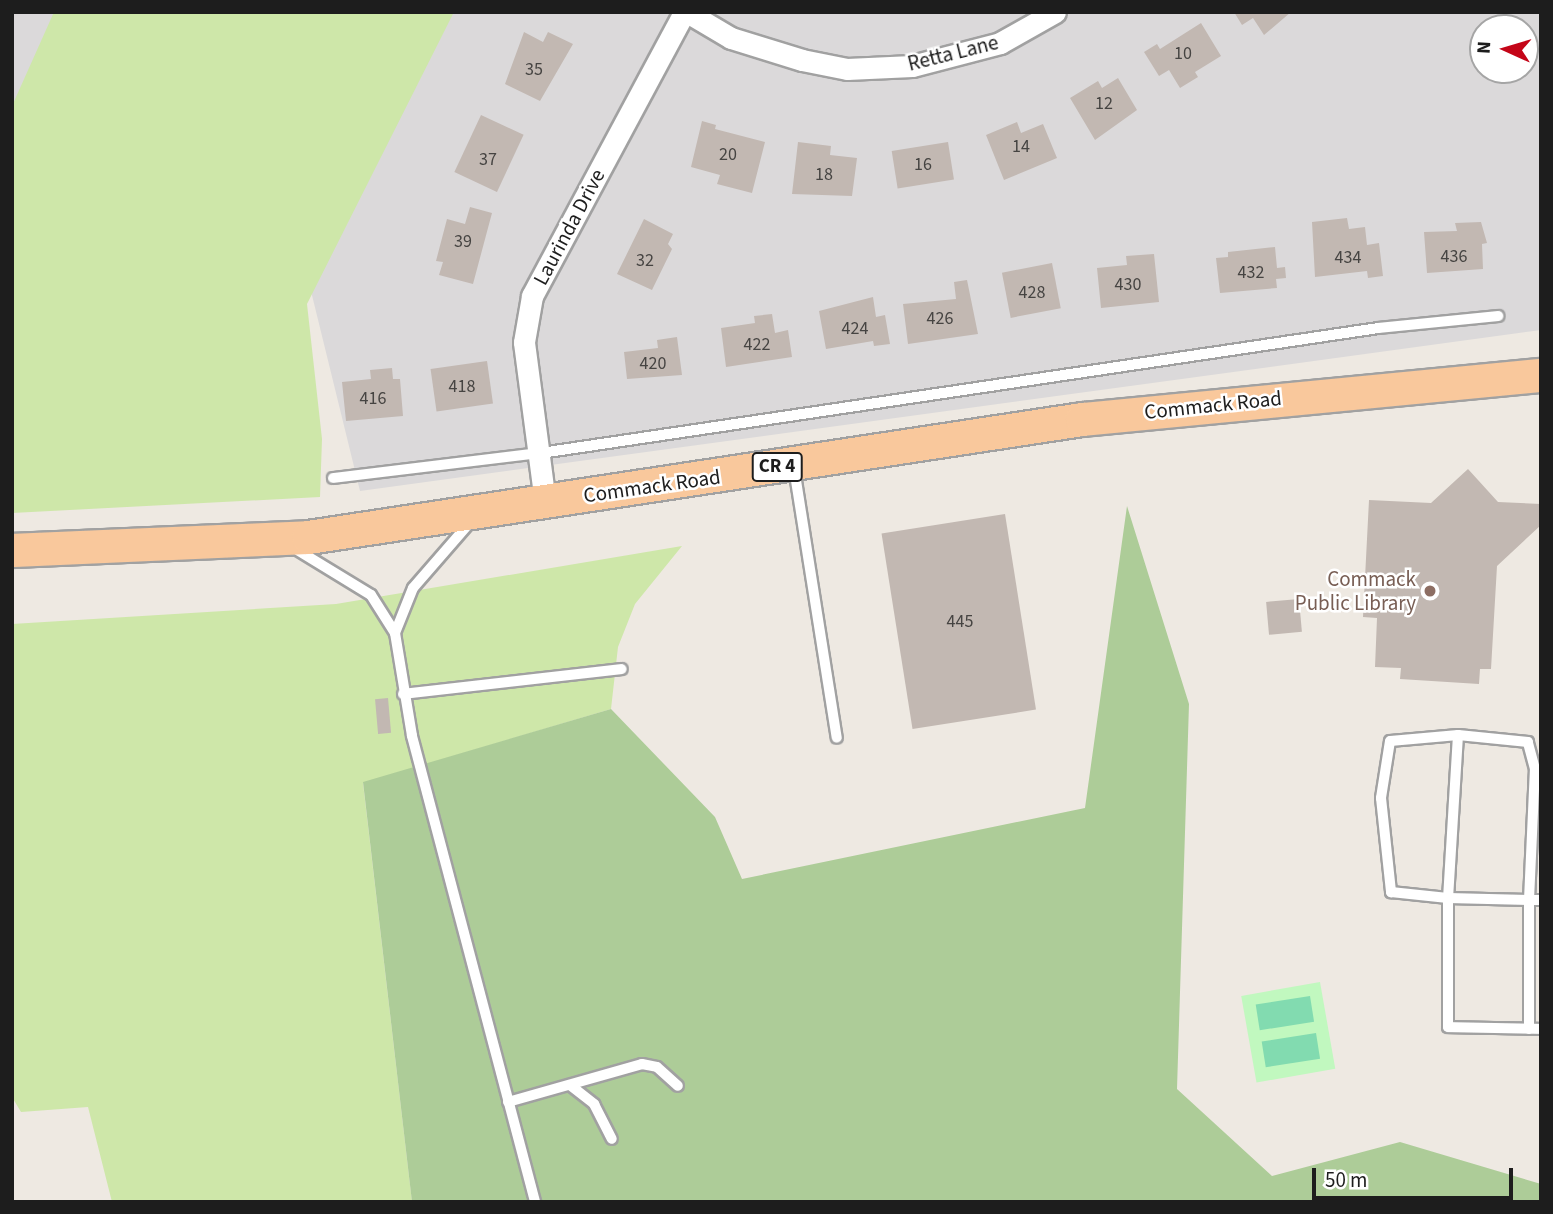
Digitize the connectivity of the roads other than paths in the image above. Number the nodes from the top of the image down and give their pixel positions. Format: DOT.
graph roads {
  1 [pos="686,12"];
  2 [pos="1055,12"];
  3 [pos="1498,316"];
  4 [pos="1541,375"];
  5 [pos="541,453"];
  6 [pos="794,464"];
  7 [pos="333,478"];
  8 [pos="545,502"];
  9 [pos="480,511"];
  10 [pos="274,538"];
  11 [pos="12,550"];
  12 [pos="395,633"];
  13 [pos="622,669"];
  14 [pos="403,694"];
  15 [pos="1458,735"];
  16 [pos="837,738"];
  17 [pos="1448,898"];
  18 [pos="1535,900"];
  19 [pos="1535,1029"];
  20 [pos="570,1085"];
  21 [pos="678,1086"];
  22 [pos="508,1102"];
  23 [pos="612,1139"];
  24 [pos="535,1202"];
  1 -- 2 [label="street, Retta Lane"];
  1 -- 5 [label="street, Laurinda Drive"];
  3 -- 5 [label="lane"];
  4 -- 6 [label="main road, Commack Road / CR 4"];
  5 -- 7 [label="lane"];
  5 -- 8 [label="street, Laurinda Drive"];
  6 -- 8 [label="main road, Commack Road / CR 4"];
  6 -- 16 [label="lane"];
  8 -- 9 [label="main road, Commack Road / CR 4"];
  9 -- 10 [label="main road, Commack Road / CR 4"];
  9 -- 12 [label="lane"];
  10 -- 11 [label="main road, Commack Road / CR 4"];
  10 -- 12 [label="lane"];
  12 -- 14 [label="lane"];
  13 -- 14 [label="lane"];
  14 -- 22 [label="lane"];
  15 -- 17 [label="lane"];
  15 -- 17 [label="lane"];
  15 -- 18 [label="lane"];
  17 -- 18 [label="lane"];
  17 -- 19 [label="lane"];
  18 -- 19 [label="lane"];
  20 -- 21 [label="lane"];
  20 -- 22 [label="lane"];
  20 -- 23 [label="lane"];
  22 -- 24 [label="lane"];
}
